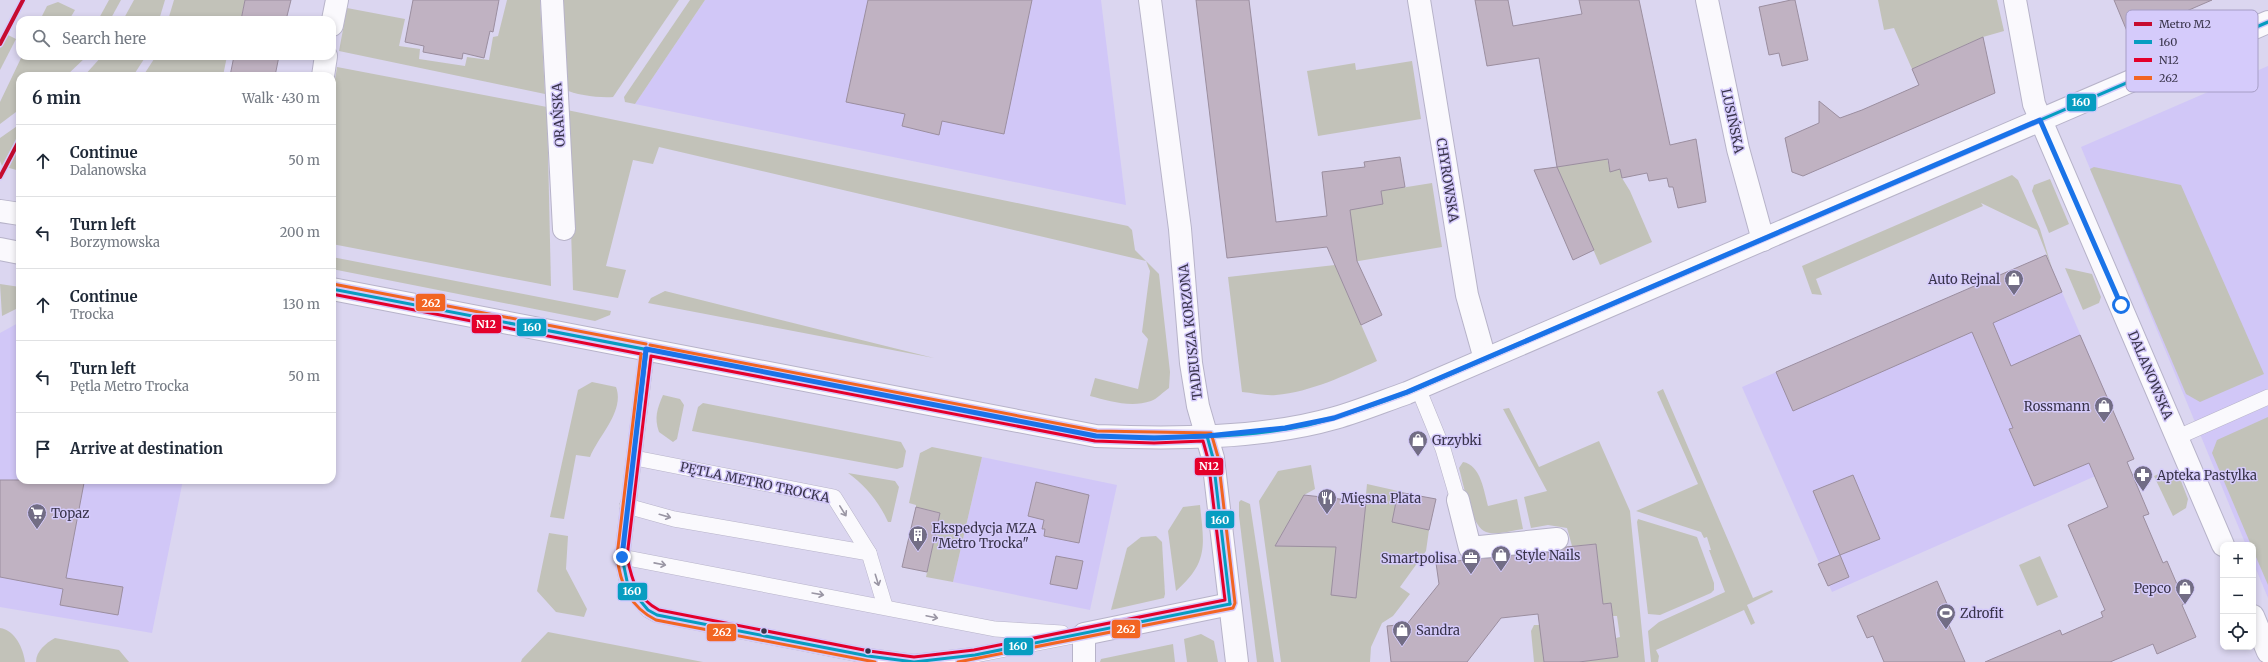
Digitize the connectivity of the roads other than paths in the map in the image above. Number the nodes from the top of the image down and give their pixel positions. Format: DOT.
graph roads {
  1 [pos="337,0"];
  2 [pos="552,0"];
  3 [pos="1150,0"];
  4 [pos="1419,0"];
  5 [pos="1707,0"];
  6 [pos="2015,0"];
  7 [pos="334,16"];
  8 [pos="2268,22"];
  9 [pos="2258,26"];
  10 [pos="325,60"];
  11 [pos="324,72"];
  12 [pos="2126,83"];
  13 [pos="2040,120"];
  14 [pos="0,211"];
  15 [pos="16,213"];
  16 [pos="564,229"];
  17 [pos="1763,240"];
  18 [pos="0,249"];
  19 [pos="16,252"];
  20 [pos="336,290"];
  21 [pos="646,349"];
  22 [pos="1485,359"];
  23 [pos="1418,388"];
  24 [pos="2268,397"];
  25 [pos="1207,436"];
  26 [pos="2178,437"];
  27 [pos="635,458"];
  28 [pos="1458,500"];
  29 [pos="627,506"];
  30 [pos="1557,539"];
  31 [pos="2222,542"];
  32 [pos="869,553"];
  33 [pos="622,557"];
  34 [pos="1230,604"];
  35 [pos="885,606"];
  36 [pos="2256,623"];
  37 [pos="1084,634"];
  38 [pos="2268,652"];
  39 [pos="1084,662"];
  40 [pos="1237,662"];
  1 -- 7 [label="street"];
  2 -- 16 [label="street, ORAŃSKA"];
  3 -- 25 [label="street, TADEUSZA KORZONA"];
  4 -- 22 [label="street, CHYROWSKA"];
  5 -- 17 [label="street, LUSIŃSKA"];
  6 -- 13 [label="street, DALANOWSKA"];
  8 -- 9 [label="street"];
  10 -- 11 [label="street"];
  12 -- 13 [label="street"];
  13 -- 17 [label="street"];
  13 -- 26 [label="street, DALANOWSKA"];
  14 -- 15 [label="street"];
  17 -- 22 [label="street"];
  18 -- 19 [label="street"];
  20 -- 21 [label="street"];
  21 -- 25 [label="street"];
  21 -- 27 [label="lane"];
  22 -- 23 [label="street"];
  23 -- 25 [label="street"];
  23 -- 28 [label="lane"];
  24 -- 26 [label="lane"];
  25 -- 34 [label="street, TADEUSZA KORZONA"];
  26 -- 31 [label="street, DALANOWSKA"];
  27 -- 29 [label="lane"];
  27 -- 32 [label="lane, PĘTLA METRO TROCKA, one-way"];
  28 -- 30 [label="street"];
  29 -- 32 [label="lane, one-way"];
  29 -- 33 [label="lane"];
  32 -- 35 [label="lane, PĘTLA METRO TROCKA, one-way"];
  33 -- 35 [label="lane, one-way"];
  33 -- 37 [label="lane"];
  34 -- 37 [label="street"];
  34 -- 40 [label="street, TADEUSZA KORZONA"];
  35 -- 37 [label="lane, one-way"];
  36 -- 38 [label="street"];
  37 -- 39 [label="street"];
}
